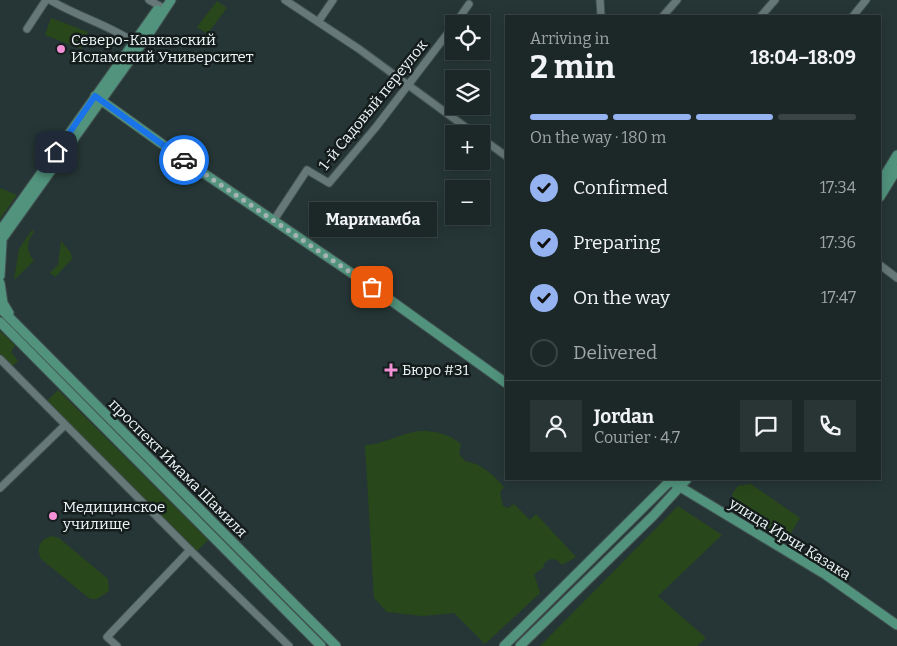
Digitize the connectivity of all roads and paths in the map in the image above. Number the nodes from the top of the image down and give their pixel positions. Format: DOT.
graph roads {
  1 [pos="46,0"];
  2 [pos="50,0"];
  3 [pos="149,0"];
  4 [pos="171,0"];
  5 [pos="285,0"];
  6 [pos="333,0"];
  7 [pos="600,0"];
  8 [pos="677,0"];
  9 [pos="775,0"];
  10 [pos="863,1"];
  11 [pos="469,4"];
  12 [pos="163,5"];
  13 [pos="461,15"];
  14 [pos="600,15"];
  15 [pos="664,15"];
  16 [pos="762,15"];
  17 [pos="854,15"];
  18 [pos="318,22"];
  19 [pos="27,29"];
  20 [pos="445,35"];
  21 [pos="138,44"];
  22 [pos="407,84"];
  23 [pos="98,98"];
  24 [pos="463,125"];
  25 [pos="490,144"];
  26 [pos="505,155"];
  27 [pos="897,155"];
  28 [pos="897,169"];
  29 [pos="881,181"];
  30 [pos="881,195"];
  31 [pos="274,220"];
  32 [pos="0,231"];
  33 [pos="1,242"];
  34 [pos="881,265"];
  35 [pos="0,276"];
  36 [pos="897,278"];
  37 [pos="0,283"];
  38 [pos="0,308"];
  39 [pos="0,322"];
  40 [pos="19,327"];
  41 [pos="0,359"];
  42 [pos="505,382"];
  43 [pos="64,425"];
  44 [pos="669,480"];
  45 [pos="671,480"];
  46 [pos="686,480"];
  47 [pos="680,487"];
  48 [pos="0,488"];
  49 [pos="190,550"];
  50 [pos="897,625"];
  51 [pos="117,646"];
  52 [pos="289,646"];
  53 [pos="321,646"];
  54 [pos="336,646"];
  55 [pos="504,646"];
  56 [pos="520,646"];
  1 -- 19 [label="street"];
  2 -- 21 [label="street"];
  3 -- 12 [label="street"];
  4 -- 12 [label="main road"];
  5 -- 18 [label="street"];
  6 -- 18 [label="street"];
  7 -- 14 [label="street"];
  8 -- 15 [label="street"];
  9 -- 16 [label="street"];
  10 -- 17 [label="street"];
  11 -- 13 [label="street, 1-й Садовый переулок"];
  12 -- 21 [label="main road"];
  18 -- 22 [label="street"];
  20 -- 22 [label="street, 1-й Садовый переулок"];
  21 -- 23 [label="main road"];
  22 -- 24 [label="street"];
  22 -- 31 [label="street, 1-й Садовый переулок"];
  23 -- 31 [label="main road"];
  23 -- 32 [label="main road"];
  23 -- 33 [label="main road"];
  25 -- 26 [label="street"];
  27 -- 29 [label="main road"];
  28 -- 30 [label="main road"];
  31 -- 42 [label="main road"];
  33 -- 35 [label="main road"];
  34 -- 36 [label="street"];
  37 -- 40 [label="main road"];
  38 -- 40 [label="main road, проспект Имама Шамиля"];
  39 -- 53 [label="main road, проспект Имама Шамиля"];
  40 -- 54 [label="main road, проспект Имама Шамиля"];
  41 -- 43 [label="street"];
  43 -- 48 [label="street"];
  43 -- 49 [label="street"];
  44 -- 55 [label="main road"];
  45 -- 47 [label="main road, улица Ирчи Казака"];
  46 -- 47 [label="main road"];
  47 -- 50 [label="main road, улица Ирчи Казака"];
  47 -- 56 [label="main road"];
  49 -- 51 [label="street"];
  49 -- 52 [label="street"];
}
